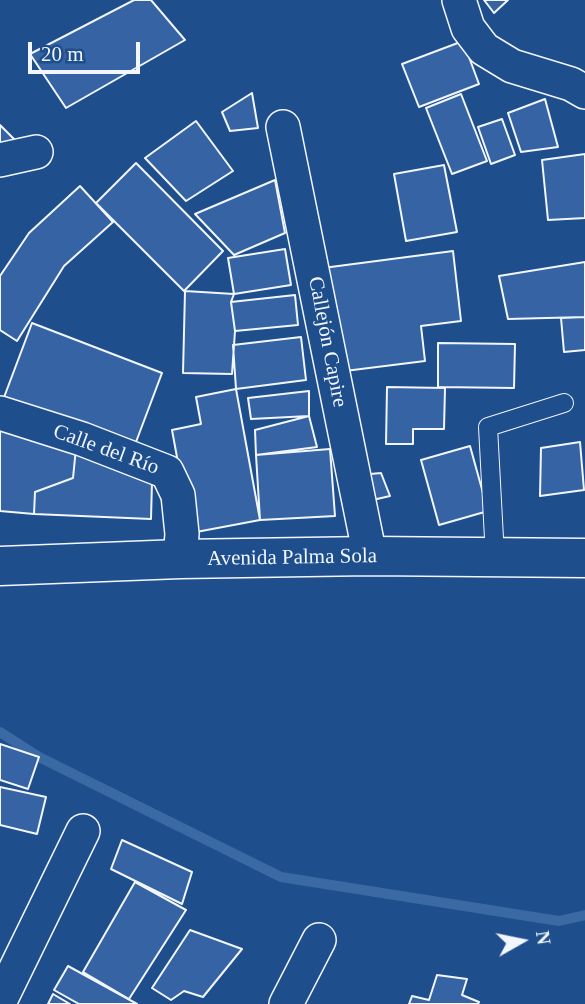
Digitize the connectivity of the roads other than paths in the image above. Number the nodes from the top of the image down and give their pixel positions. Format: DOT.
graph roads {
  1 [pos="459,0"];
  2 [pos="585,92"];
  3 [pos="284,127"];
  4 [pos="36,152"];
  5 [pos="0,160"];
  6 [pos="564,403"];
  7 [pos="0,413"];
  8 [pos="370,556"];
  9 [pos="495,557"];
  10 [pos="585,558"];
  11 [pos="180,559"];
  12 [pos="0,566"];
  13 [pos="83,831"];
  14 [pos="319,940"];
  15 [pos="0,1001"];
  16 [pos="286,1004"];
  1 -- 2 [label="street"];
  3 -- 8 [label="street, Callejón Capire"];
  4 -- 5 [label="street"];
  6 -- 9 [label="lane"];
  7 -- 11 [label="street, Calle del Río"];
  8 -- 9 [label="street, Avenida Palma Sola"];
  8 -- 11 [label="street, Avenida Palma Sola"];
  9 -- 10 [label="street, Avenida Palma Sola"];
  11 -- 12 [label="street, Avenida Palma Sola"];
  13 -- 15 [label="street"];
  14 -- 16 [label="street"];
}
